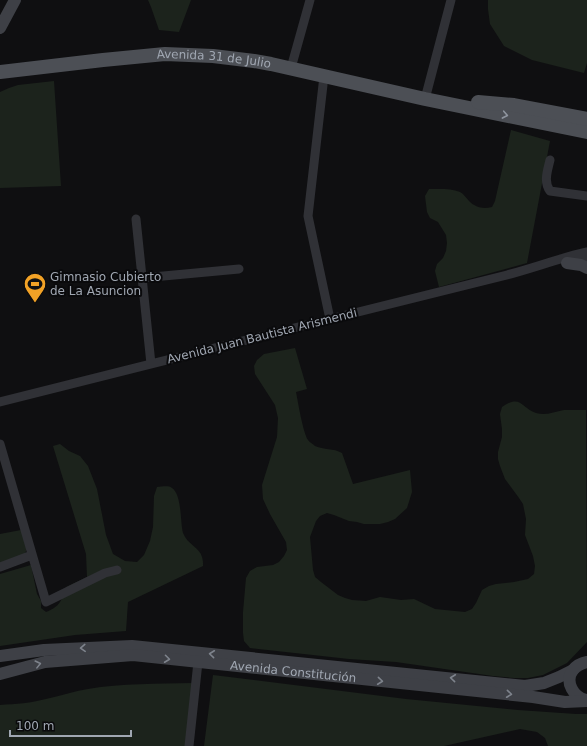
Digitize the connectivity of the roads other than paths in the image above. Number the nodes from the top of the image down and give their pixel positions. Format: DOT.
graph roads {
  1 [pos="15,0"];
  2 [pos="310,0"];
  3 [pos="451,0"];
  4 [pos="0,28"];
  5 [pos="291,68"];
  6 [pos="0,72"];
  7 [pos="324,76"];
  8 [pos="426,99"];
  9 [pos="587,120"];
  10 [pos="550,160"];
  11 [pos="587,196"];
  12 [pos="136,219"];
  13 [pos="587,252"];
  14 [pos="587,259"];
  15 [pos="567,263"];
  16 [pos="587,268"];
  17 [pos="239,270"];
  18 [pos="524,271"];
  19 [pos="142,278"];
  20 [pos="330,319"];
  21 [pos="151,364"];
  22 [pos="0,402"];
  23 [pos="0,444"];
  24 [pos="32,555"];
  25 [pos="0,567"];
  26 [pos="117,570"];
  27 [pos="0,656"];
  28 [pos="198,662"];
  29 [pos="582,662"];
  30 [pos="0,674"];
  31 [pos="587,700"];
  32 [pos="189,746"];
  1 -- 4 [label="street"];
  2 -- 5 [label="street"];
  3 -- 8 [label="street"];
  5 -- 6 [label="main road, Avenida 31 de Julio"];
  5 -- 7 [label="main road, Avenida 31 de Julio"];
  7 -- 8 [label="main road, Avenida 31 de Julio"];
  7 -- 20 [label="street"];
  8 -- 9 [label="main road, Avenida 31 de Julio"];
  10 -- 11 [label="street"];
  12 -- 19 [label="street"];
  13 -- 18 [label="street, Avenida Juan Bautista Arismendi"];
  14 -- 15 [label="street, Avenida Juan Bautista Arismendi"];
  15 -- 16 [label="street"];
  15 -- 18 [label="street, Avenida Juan Bautista Arismendi"];
  17 -- 19 [label="street"];
  18 -- 20 [label="street, Avenida Juan Bautista Arismendi"];
  19 -- 21 [label="street"];
  20 -- 21 [label="street, Avenida Juan Bautista Arismendi"];
  21 -- 22 [label="street, Avenida Juan Bautista Arismendi"];
  23 -- 24 [label="street"];
  24 -- 25 [label="street"];
  24 -- 26 [label="street"];
  29 -- 27 [label="street, Avenida Constitución, one-way"];
  30 -- 28 [label="street, Avenida Constitución, one-way"];
  28 -- 31 [label="street, Avenida Constitución, one-way"];
  28 -- 32 [label="street"];
  29 -- 31 [label="street, Avenida Constitución"];
}
